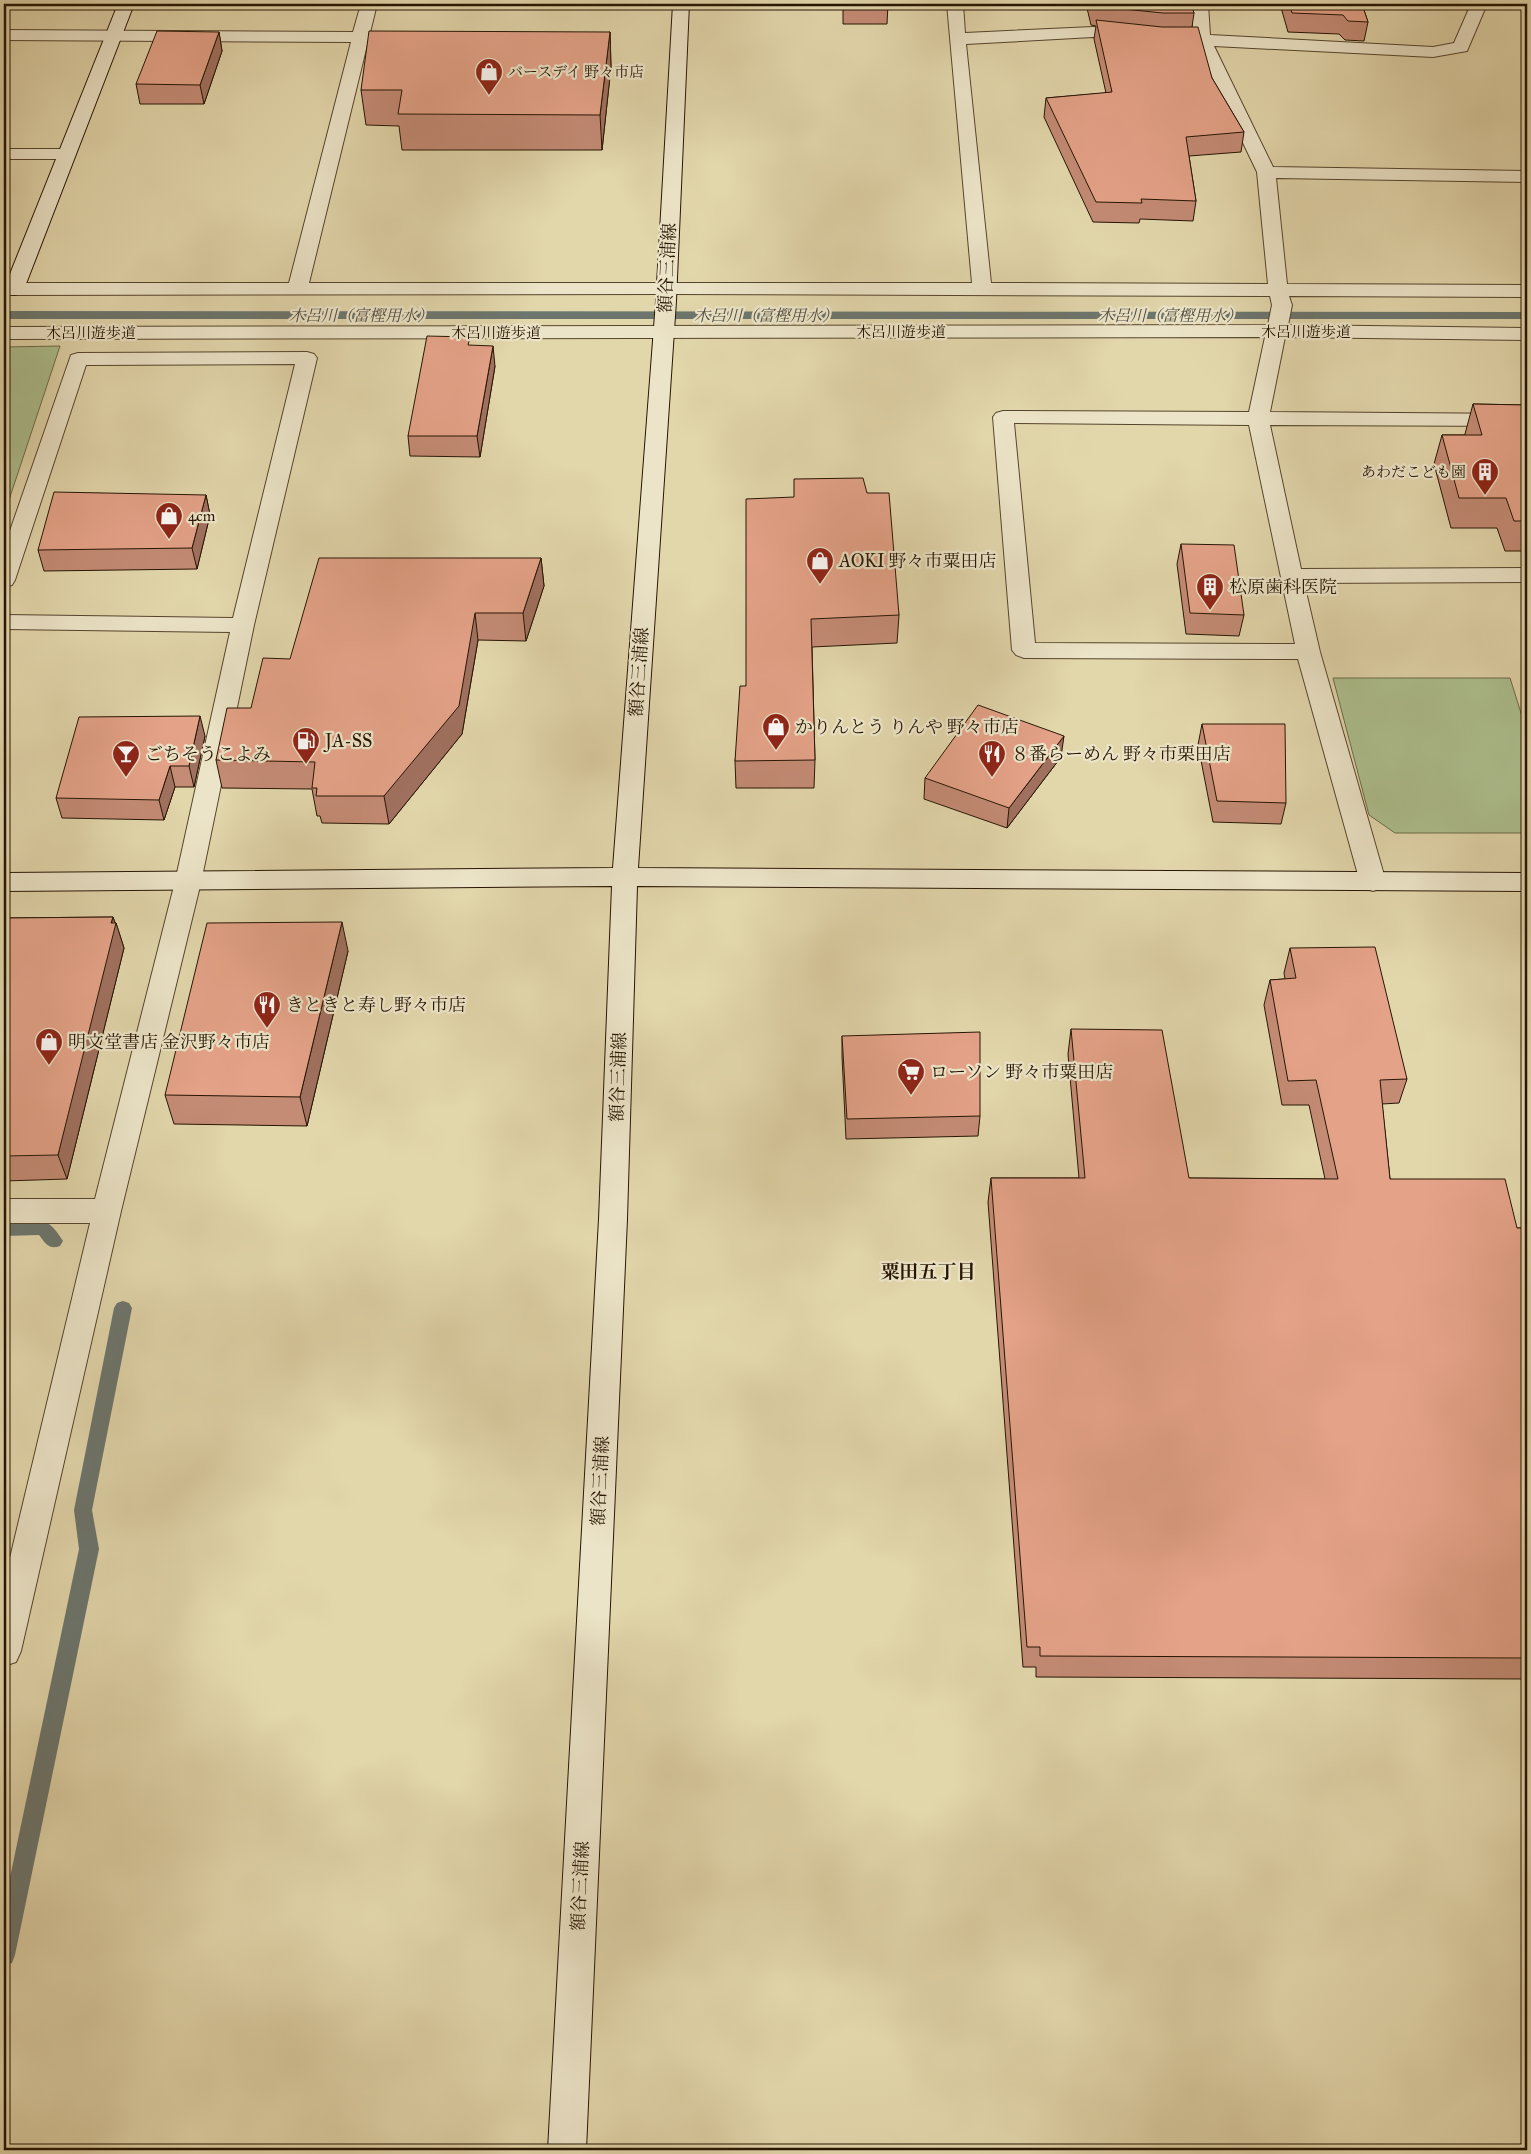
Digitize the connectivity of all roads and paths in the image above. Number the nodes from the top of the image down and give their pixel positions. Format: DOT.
graph roads {
  1 [pos="126,4"];
  2 [pos="369,4"];
  3 [pos="681,4"];
  4 [pos="955,4"];
  5 [pos="1200,4"];
  6 [pos="1480,4"];
  7 [pos="114,34"];
  8 [pos="4,35"];
  9 [pos="361,37"];
  10 [pos="957,38"];
  11 [pos="1151,38"];
  12 [pos="1169,39"];
  13 [pos="1202,39"];
  14 [pos="4,154"];
  15 [pos="67,154"];
  16 [pos="1266,172"];
  17 [pos="1527,176"];
  18 [pos="9,289"];
  19 [pos="297,290"];
  20 [pos="982,290"];
  21 [pos="1527,291"];
  22 [pos="1280,298"];
  23 [pos="665,312"];
  24 [pos="1277,329"];
  25 [pos="4,333"];
  26 [pos="1527,334"];
  27 [pos="1258,419"];
  28 [pos="1527,420"];
  29 [pos="1527,575"];
  30 [pos="1292,576"];
  31 [pos="4,580"];
  32 [pos="4,622"];
  33 [pos="243,625"];
  34 [pos="1308,652"];
  35 [pos="625,877"];
  36 [pos="4,882"];
  37 [pos="188,882"];
  38 [pos="1373,882"];
  39 [pos="1527,882"];
  40 [pos="4,1210"];
  41 [pos="108,1211"];
  42 [pos="4,1651"];
  43 [pos="567,2150"];
  1 -- 7 [label="street"];
  2 -- 9 [label="street"];
  3 -- 23 [label="street, 額谷三浦線"];
  4 -- 10 [label="street"];
  5 -- 13 [label="street"];
  6 -- 13 [label="street"];
  7 -- 8 [label="street"];
  7 -- 9 [label="street"];
  7 -- 15 [label="street"];
  9 -- 19 [label="street"];
  10 -- 11 [label="street"];
  10 -- 20 [label="street"];
  12 -- 13 [label="street"];
  13 -- 16 [label="street"];
  14 -- 15 [label="street"];
  15 -- 18 [label="street"];
  16 -- 17 [label="street"];
  16 -- 22 [label="street"];
  18 -- 19 [label="street"];
  19 -- 23 [label="street"];
  20 -- 22 [label="street"];
  20 -- 23 [label="street"];
  21 -- 22 [label="street"];
  22 -- 24 [label="street"];
  23 -- 24 [label="street, 木呂川遊歩道"];
  23 -- 25 [label="street, 木呂川遊歩道"];
  23 -- 35 [label="street, 額谷三浦線"];
  24 -- 26 [label="street, 木呂川遊歩道"];
  24 -- 27 [label="street"];
  27 -- 28 [label="street"];
  27 -- 30 [label="street"];
  27 -- 34 [label="street"];
  29 -- 30 [label="street"];
  30 -- 34 [label="street"];
  31 -- 33 [label="street"];
  32 -- 33 [label="street"];
  33 -- 37 [label="street"];
  34 -- 38 [label="street"];
  35 -- 37 [label="street"];
  35 -- 38 [label="street"];
  35 -- 43 [label="street, 額谷三浦線"];
  36 -- 37 [label="street"];
  37 -- 41 [label="street"];
  38 -- 39 [label="street"];
  40 -- 41 [label="street"];
  41 -- 42 [label="street"];
}
